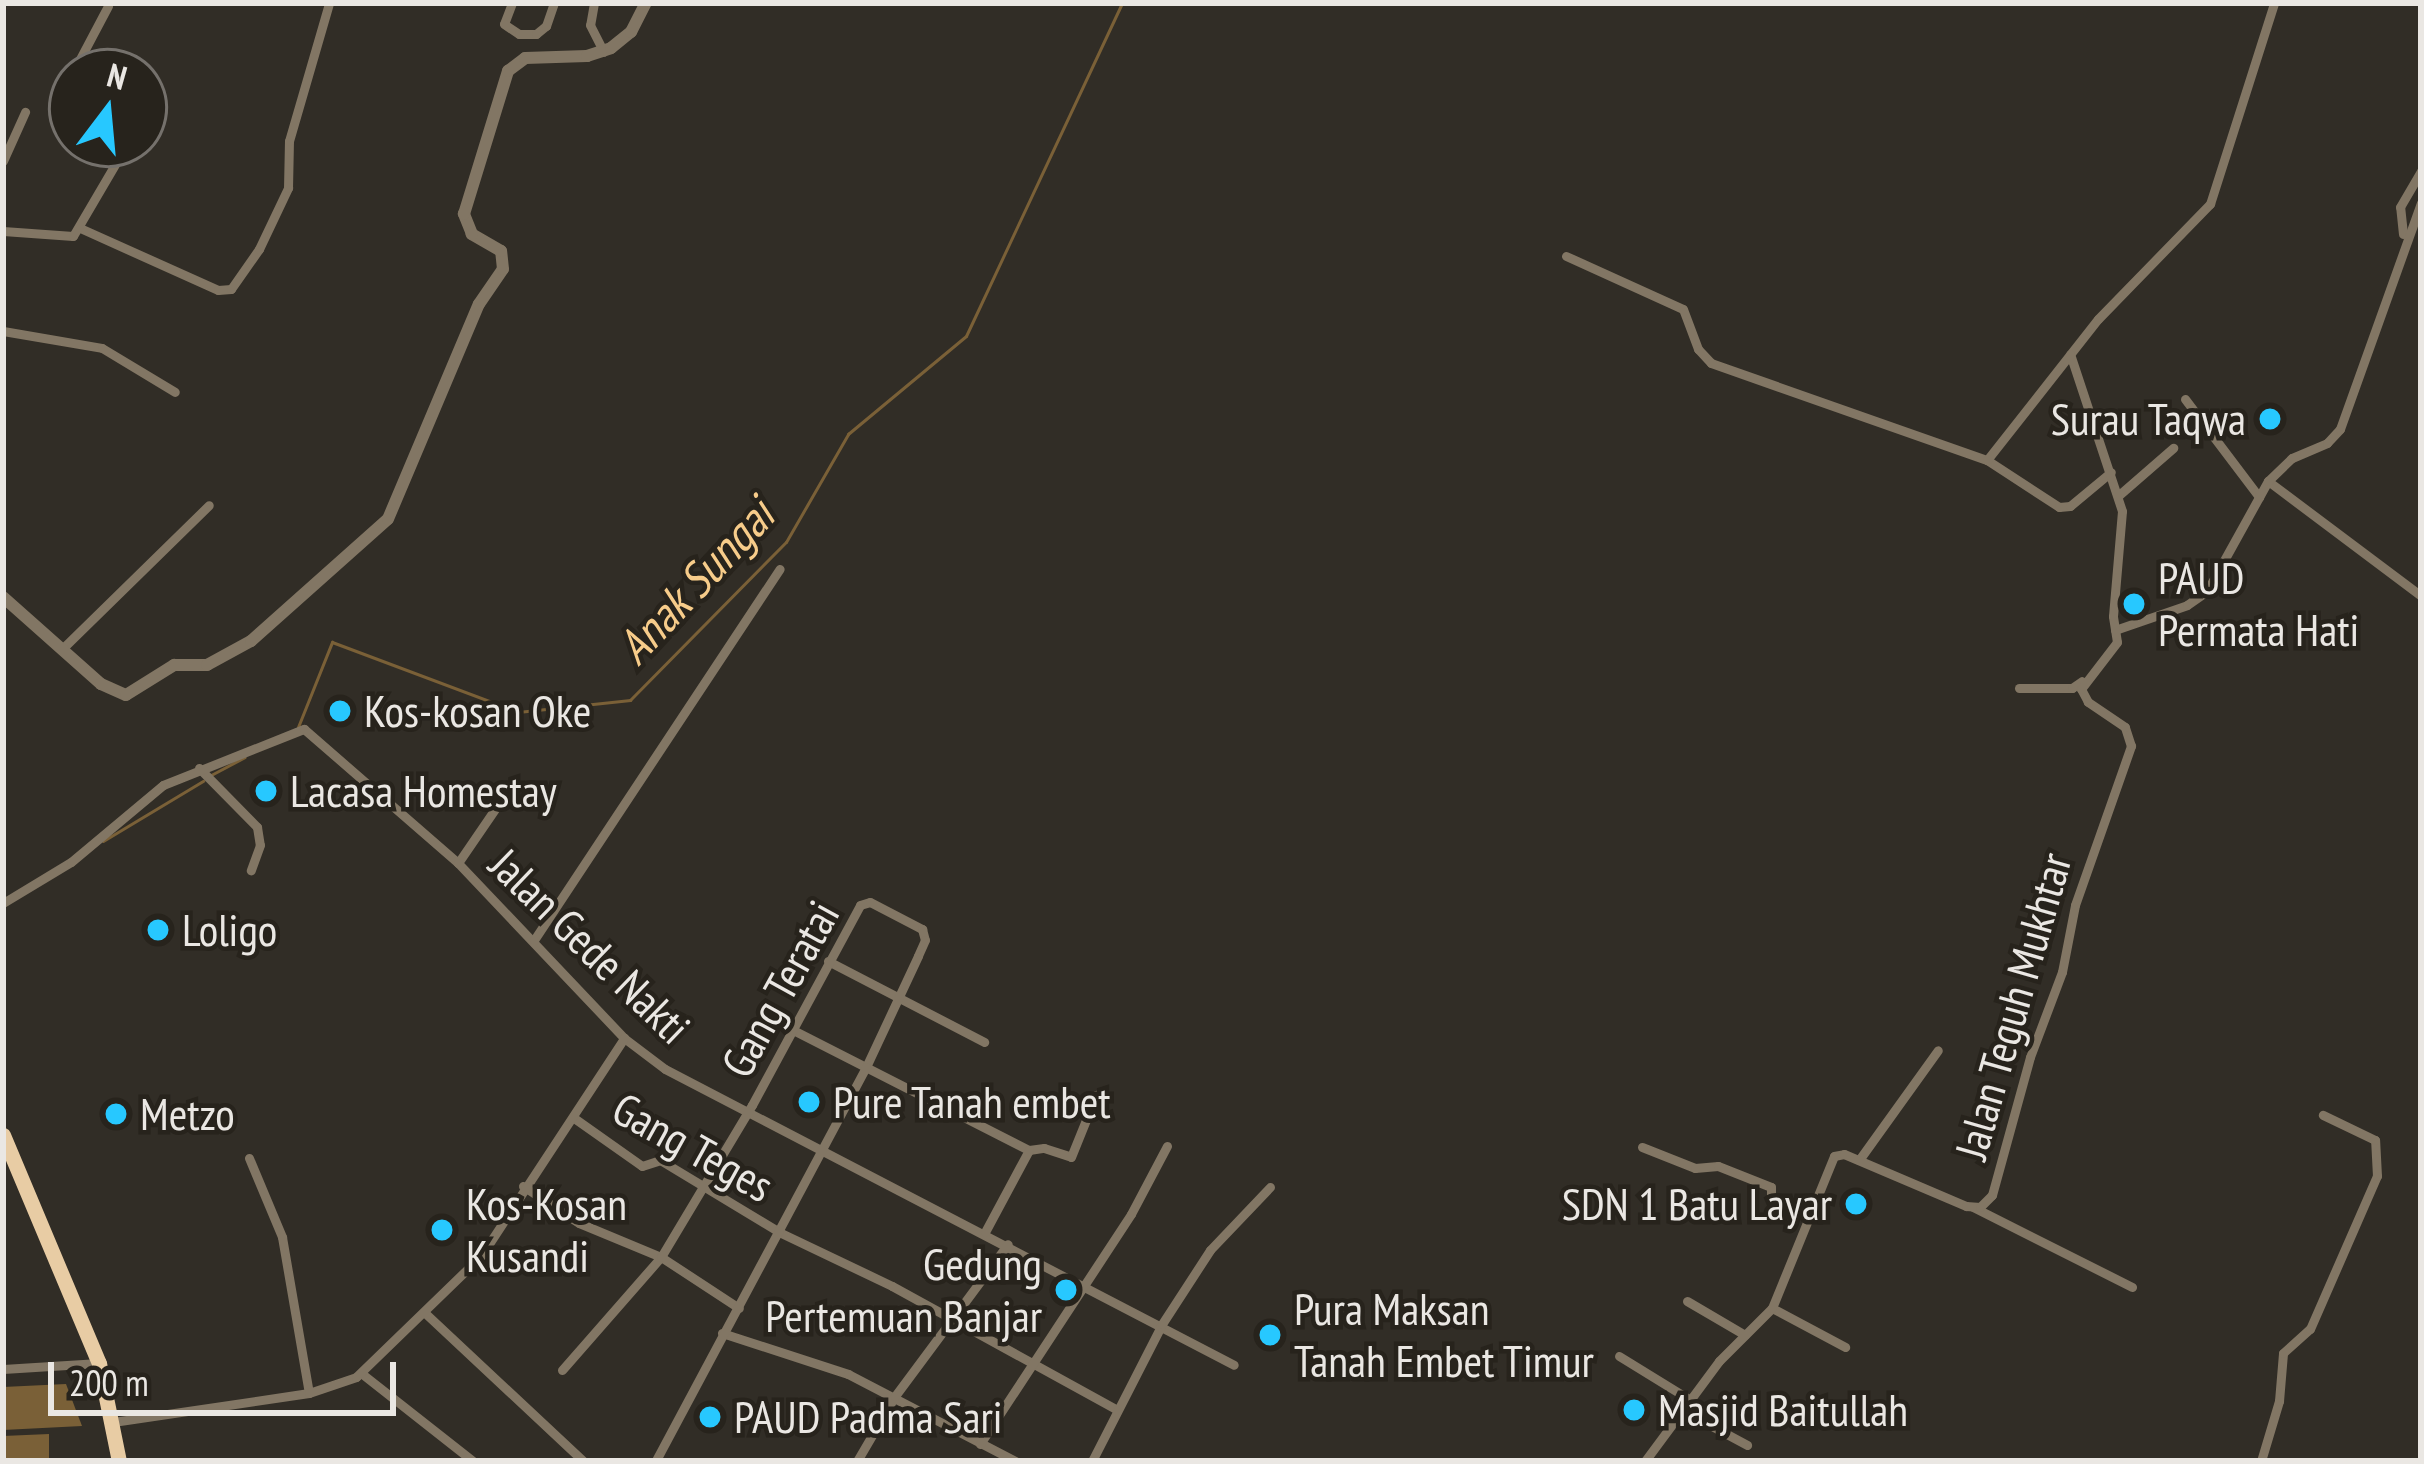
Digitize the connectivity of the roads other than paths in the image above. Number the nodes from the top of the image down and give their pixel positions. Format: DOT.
graph roads {
  1 [pos="329,3"];
  2 [pos="512,3"];
  3 [pos="554,3"];
  4 [pos="595,3"];
  5 [pos="646,3"];
  6 [pos="2274,3"];
  7 [pos="108,6"];
  8 [pos="86,48"];
  9 [pos="604,52"];
  10 [pos="25,112"];
  11 [pos="3,161"];
  12 [pos="114,168"];
  13 [pos="2421,171"];
  14 [pos="2421,203"];
  15 [pos="80,228"];
  16 [pos="3,231"];
  17 [pos="2404,239"];
  18 [pos="1566,256"];
  19 [pos="3,331"];
  20 [pos="2070,354"];
  21 [pos="176,392"];
  22 [pos="2185,399"];
  23 [pos="2173,448"];
  24 [pos="1987,460"];
  25 [pos="2111,472"];
  26 [pos="2269,481"];
  27 [pos="2120,495"];
  28 [pos="2259,497"];
  29 [pos="209,505"];
  30 [pos="780,569"];
  31 [pos="2421,596"];
  32 [pos="3,598"];
  33 [pos="2116,635"];
  34 [pos="63,648"];
  35 [pos="2082,681"];
  36 [pos="2019,688"];
  37 [pos="206,774"];
  38 [pos="510,787"];
  39 [pos="458,863"];
  40 [pos="250,870"];
  41 [pos="3,903"];
  42 [pos="534,940"];
  43 [pos="828,961"];
  44 [pos="899,998"];
  45 [pos="793,1030"];
  46 [pos="624,1038"];
  47 [pos="983,1042"];
  48 [pos="1938,1050"];
  49 [pos="866,1067"];
  50 [pos="1096,1095"];
  51 [pos="747,1114"];
  52 [pos="2323,1115"];
  53 [pos="574,1118"];
  54 [pos="3,1135"];
  55 [pos="1167,1146"];
  56 [pos="1642,1147"];
  57 [pos="1029,1150"];
  58 [pos="822,1151"];
  59 [pos="249,1158"];
  60 [pos="1859,1160"];
  61 [pos="11,1170"];
  62 [pos="524,1186"];
  63 [pos="702,1186"];
  64 [pos="1270,1187"];
  65 [pos="1973,1207"];
  66 [pos="1808,1210"];
  67 [pos="985,1232"];
  68 [pos="782,1233"];
  69 [pos="1008,1244"];
  70 [pos="662,1257"];
  71 [pos="1083,1283"];
  72 [pos="2132,1287"];
  73 [pos="1687,1301"];
  74 [pos="739,1308"];
  75 [pos="1772,1308"];
  76 [pos="425,1313"];
  77 [pos="949,1322"];
  78 [pos="1162,1324"];
  79 [pos="722,1333"];
  80 [pos="1745,1335"];
  81 [pos="1846,1347"];
  82 [pos="1619,1356"];
  83 [pos="99,1363"];
  84 [pos="1029,1364"];
  85 [pos="1234,1365"];
  86 [pos="3,1369"];
  87 [pos="562,1370"];
  88 [pos="361,1373"];
  89 [pos="309,1393"];
  90 [pos="895,1396"];
  91 [pos="1685,1405"];
  92 [pos="1116,1409"];
  93 [pos="113,1422"];
  94 [pos="980,1444"];
  95 [pos="1747,1445"];
  96 [pos="119,1461"];
  97 [pos="473,1461"];
  98 [pos="583,1461"];
  99 [pos="656,1461"];
  100 [pos="857,1461"];
  101 [pos="1015,1461"];
  102 [pos="1092,1461"];
  103 [pos="1645,1461"];
  104 [pos="2261,1461"];
  1 -- 15 [label="street"];
  2 -- 3 [label="street"];
  4 -- 9 [label="street"];
  5 -- 9 [label="street"];
  6 -- 20 [label="street"];
  7 -- 8 [label="street"];
  9 -- 34 [label="street"];
  10 -- 11 [label="street"];
  12 -- 15 [label="street"];
  13 -- 17 [label="street"];
  14 -- 17 [label="street"];
  15 -- 16 [label="street"];
  17 -- 26 [label="street"];
  18 -- 24 [label="street"];
  19 -- 21 [label="street"];
  20 -- 24 [label="street"];
  20 -- 25 [label="street"];
  22 -- 28 [label="street"];
  23 -- 27 [label="street"];
  24 -- 25 [label="street"];
  25 -- 27 [label="street"];
  26 -- 28 [label="street"];
  26 -- 31 [label="street"];
  27 -- 33 [label="street"];
  28 -- 33 [label="street"];
  29 -- 34 [label="street"];
  30 -- 42 [label="street"];
  32 -- 34 [label="street"];
  33 -- 35 [label="street"];
  35 -- 36 [label="street"];
  35 -- 65 [label="street, Jalan Teguh Mukhtar"];
  37 -- 39 [label="street, Jalan Gede Nakti"];
  37 -- 40 [label="street"];
  37 -- 41 [label="street, Jalan Gede Nakti"];
  38 -- 39 [label="street"];
  39 -- 42 [label="street, Jalan Gede Nakti"];
  42 -- 46 [label="street, Jalan Gede Nakti"];
  43 -- 44 [label="street"];
  43 -- 44 [label="street, Gang Teratai"];
  43 -- 45 [label="street, Gang Teratai"];
  44 -- 47 [label="street"];
  44 -- 49 [label="street"];
  45 -- 49 [label="street"];
  45 -- 51 [label="street, Gang Teratai"];
  46 -- 51 [label="street, Jalan Gede Nakti"];
  46 -- 53 [label="street"];
  48 -- 60 [label="street"];
  49 -- 57 [label="street"];
  49 -- 58 [label="street"];
  50 -- 57 [label="street"];
  51 -- 58 [label="street, Jalan Gede Nakti"];
  51 -- 63 [label="street, Gang Teratai"];
  52 -- 104 [label="street"];
  53 -- 62 [label="street"];
  53 -- 63 [label="street, Gang Teges"];
  54 -- 61 [label="highway"];
  55 -- 71 [label="street"];
  56 -- 66 [label="street"];
  57 -- 67 [label="street"];
  58 -- 67 [label="street, Jalan Gede Nakti"];
  58 -- 68 [label="street"];
  59 -- 89 [label="street"];
  60 -- 65 [label="street, Jalan Teguh Mukhtar"];
  60 -- 66 [label="street"];
  61 -- 83 [label="highway"];
  62 -- 70 [label="street"];
  62 -- 76 [label="street"];
  63 -- 68 [label="street, Gang Teges"];
  63 -- 70 [label="street, Gang Teratai"];
  64 -- 78 [label="street"];
  65 -- 72 [label="street"];
  66 -- 75 [label="street"];
  67 -- 69 [label="street, Jalan Gede Nakti"];
  68 -- 74 [label="street"];
  68 -- 77 [label="street, Gang Teges"];
  69 -- 71 [label="street, Jalan Gede Nakti"];
  69 -- 77 [label="street"];
  70 -- 74 [label="street"];
  70 -- 87 [label="street, Gang Teratai"];
  71 -- 78 [label="street, Jalan Gede Nakti"];
  71 -- 84 [label="street"];
  73 -- 80 [label="street"];
  74 -- 79 [label="street"];
  75 -- 80 [label="street"];
  75 -- 81 [label="street"];
  76 -- 88 [label="street"];
  76 -- 98 [label="street"];
  77 -- 84 [label="street, Gang Teges"];
  77 -- 90 [label="street"];
  78 -- 85 [label="street, Jalan Gede Nakti"];
  78 -- 92 [label="street"];
  79 -- 90 [label="street"];
  79 -- 99 [label="street"];
  80 -- 91 [label="street"];
  82 -- 91 [label="street"];
  83 -- 86 [label="street"];
  83 -- 93 [label="highway"];
  84 -- 92 [label="street, Gang Teges"];
  84 -- 94 [label="street"];
  88 -- 89 [label="street"];
  88 -- 97 [label="street"];
  89 -- 93 [label="street"];
  90 -- 94 [label="street"];
  90 -- 100 [label="street"];
  91 -- 95 [label="street"];
  91 -- 103 [label="street"];
  92 -- 102 [label="street"];
  93 -- 96 [label="highway"];
  94 -- 101 [label="street"];
}
